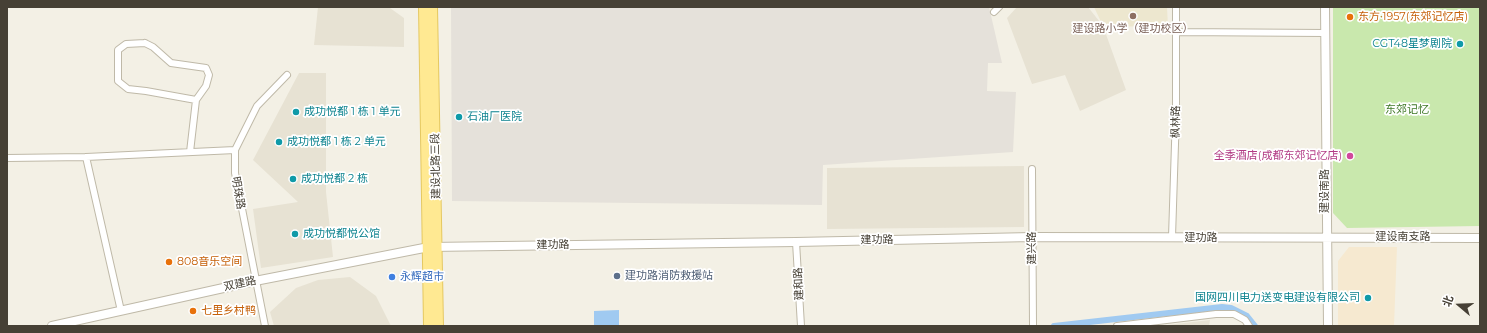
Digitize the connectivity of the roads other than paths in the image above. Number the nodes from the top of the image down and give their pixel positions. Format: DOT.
graph roads {
  1 [pos="424,7"];
  2 [pos="432,7"];
  3 [pos="1176,7"];
  4 [pos="1325,7"];
  5 [pos="1176,32"];
  6 [pos="1325,33"];
  7 [pos="287,75"];
  8 [pos="196,100"];
  9 [pos="235,150"];
  10 [pos="190,152"];
  11 [pos="86,157"];
  12 [pos="7,158"];
  13 [pos="1032,169"];
  14 [pos="1032,237"];
  15 [pos="1172,237"];
  16 [pos="1326,237"];
  17 [pos="1480,238"];
  18 [pos="796,242"];
  19 [pos="433,247"];
  20 [pos="255,281"];
  21 [pos="121,311"];
  22 [pos="52,326"];
  23 [pos="265,326"];
  24 [pos="429,326"];
  25 [pos="438,326"];
  26 [pos="801,326"];
  27 [pos="1033,326"];
  28 [pos="1117,326"];
  29 [pos="1249,326"];
  30 [pos="1328,326"];
  1 -- 19 [label="main road, 建设北路三段"];
  2 -- 19 [label="main road, 建设北路三段"];
  3 -- 5 [label="street, 枫林路"];
  4 -- 6 [label="street, 建设南路"];
  5 -- 6 [label="street"];
  5 -- 15 [label="street, 枫林路"];
  6 -- 16 [label="street, 建设南路"];
  7 -- 9 [label="street, 明珠路"];
  8 -- 8 [label="street"];
  8 -- 10 [label="street"];
  9 -- 10 [label="street"];
  9 -- 20 [label="street, 明珠路"];
  10 -- 11 [label="street"];
  11 -- 12 [label="street"];
  11 -- 21 [label="street"];
  13 -- 14 [label="street, 建兴路"];
  14 -- 15 [label="street, 建功路"];
  14 -- 18 [label="street, 建功路"];
  14 -- 27 [label="street, 建兴路"];
  15 -- 16 [label="street, 建功路"];
  16 -- 17 [label="street, 建设南支路"];
  16 -- 30 [label="street, 建设南路"];
  18 -- 19 [label="street, 建功路"];
  18 -- 26 [label="street, 建和路"];
  19 -- 20 [label="street, 双建路"];
  19 -- 24 [label="main road, 建设北路三段"];
  19 -- 25 [label="main road, 建设北路三段"];
  20 -- 21 [label="street, 双建路"];
  20 -- 23 [label="street, 明珠路"];
  21 -- 22 [label="street, 双建路"];
  28 -- 29 [label="street"];
}
